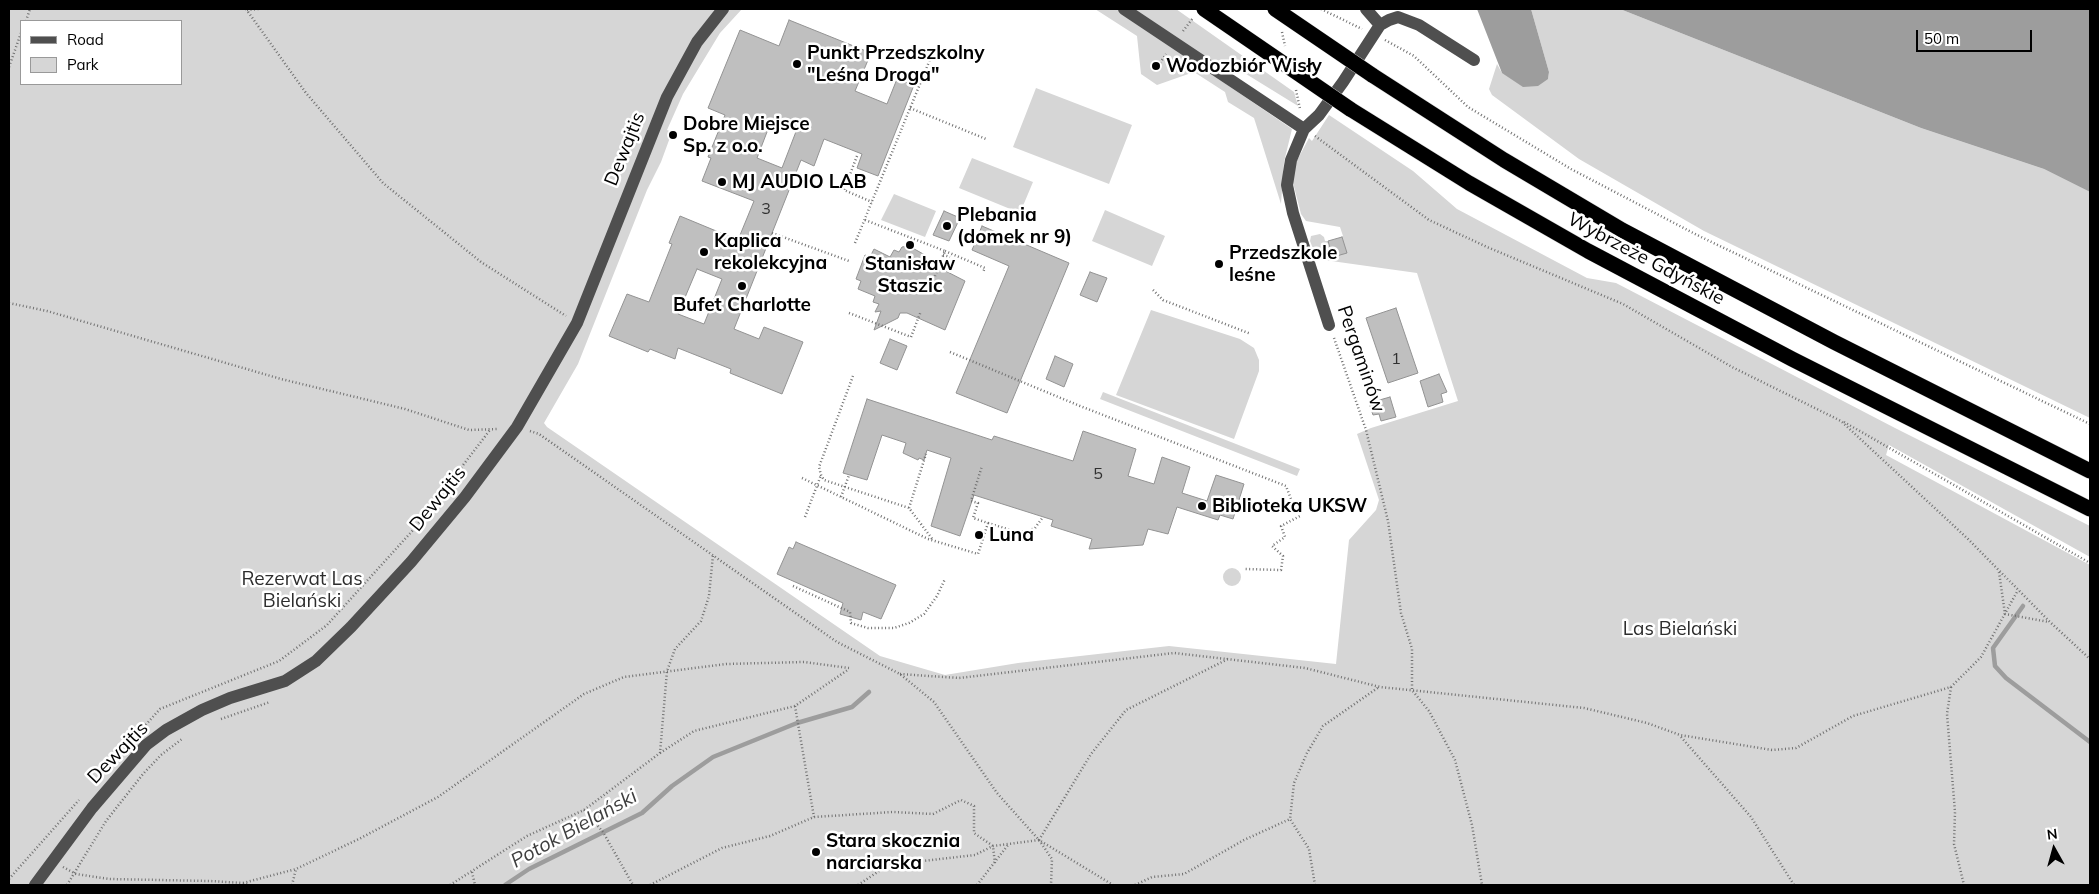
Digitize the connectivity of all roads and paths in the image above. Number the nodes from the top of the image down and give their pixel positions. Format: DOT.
graph roads {
  1 [pos="259,9"];
  2 [pos="723,9"];
  3 [pos="1124,9"];
  4 [pos="1275,9"];
  5 [pos="1321,9"];
  6 [pos="1366,9"];
  7 [pos="247,10"];
  8 [pos="1200,12"];
  9 [pos="1377,30"];
  10 [pos="20,36"];
  11 [pos="1176,41"];
  12 [pos="931,56"];
  13 [pos="1474,60"];
  14 [pos="9,67"];
  15 [pos="910,108"];
  16 [pos="1304,129"];
  17 [pos="986,139"];
  18 [pos="1329,145"];
  19 [pos="858,156"];
  20 [pos="872,202"];
  21 [pos="864,220"];
  22 [pos="772,233"];
  23 [pos="855,243"];
  24 [pos="945,251"];
  25 [pos="943,255"];
  26 [pos="950,258"];
  27 [pos="849,261"];
  28 [pos="983,272"];
  29 [pos="935,276"];
  30 [pos="1153,290"];
  31 [pos="9,303"];
  32 [pos="921,311"];
  33 [pos="849,313"];
  34 [pos="576,323"];
  35 [pos="1329,325"];
  36 [pos="1251,334"];
  37 [pos="950,352"];
  38 [pos="853,376"];
  39 [pos="1841,420"];
  40 [pos="2090,424"];
  41 [pos="517,427"];
  42 [pos="490,430"];
  43 [pos="926,454"];
  44 [pos="982,466"];
  45 [pos="2090,471"];
  46 [pos="849,474"];
  47 [pos="821,475"];
  48 [pos="802,478"];
  49 [pos="818,486"];
  50 [pos="844,487"];
  51 [pos="841,497"];
  52 [pos="909,508"];
  53 [pos="2090,509"];
  54 [pos="805,517"];
  55 [pos="1044,517"];
  56 [pos="988,523"];
  57 [pos="933,541"];
  58 [pos="713,555"];
  59 [pos="2090,563"];
  60 [pos="1245,569"];
  61 [pos="1999,571"];
  62 [pos="945,579"];
  63 [pos="793,586"];
  64 [pos="2018,590"];
  65 [pos="2005,614"];
  66 [pos="2050,622"];
  67 [pos="1230,658"];
  68 [pos="2090,659"];
  69 [pos="667,671"];
  70 [pos="900,674"];
  71 [pos="1380,686"];
  72 [pos="1951,687"];
  73 [pos="1412,690"];
  74 [pos="795,706"];
  75 [pos="140,731"];
  76 [pos="1680,736"];
  77 [pos="660,753"];
  78 [pos="81,797"];
  79 [pos="584,810"];
  80 [pos="814,817"];
  81 [pos="1290,819"];
  82 [pos="1039,840"];
  83 [pos="1008,845"];
  84 [pos="992,846"];
  85 [pos="995,864"];
  86 [pos="296,869"];
  87 [pos="68,870"];
  88 [pos="472,871"];
  89 [pos="9,879"];
  90 [pos="243,883"];
  91 [pos="35,885"];
  92 [pos="249,885"];
  93 [pos="292,885"];
  94 [pos="450,885"];
  95 [pos="475,885"];
  96 [pos="633,885"];
  97 [pos="650,885"];
  98 [pos="858,885"];
  99 [pos="977,885"];
  100 [pos="1051,885"];
  101 [pos="1113,885"];
  102 [pos="1135,885"];
  103 [pos="1315,885"];
  104 [pos="1482,885"];
  105 [pos="1794,885"];
  106 [pos="1964,885"];
  1 -- 7 [label="path"];
  2 -- 34 [label="lane, Dewajtis"];
  3 -- 11 [label="lane"];
  4 -- 45 [label="highway, Wybrzeże Gdyńskie, bridge"];
  5 -- 9 [label="path"];
  6 -- 9 [label="lane"];
  7 -- 34 [label="path"];
  8 -- 11 [label="path"];
  8 -- 53 [label="highway, Wybrzeże Gdyńskie, bridge"];
  9 -- 13 [label="lane"];
  9 -- 16 [label="lane"];
  9 -- 40 [label="path"];
  10 -- 14 [label="path"];
  11 -- 16 [label="lane"];
  12 -- 15 [label="path"];
  15 -- 17 [label="path"];
  15 -- 20 [label="path"];
  16 -- 35 [label="lane, Pergaminów"];
  18 -- 39 [label="path"];
  19 -- 20 [label="path"];
  20 -- 21 [label="path"];
  21 -- 23 [label="path"];
  21 -- 24 [label="path"];
  22 -- 27 [label="path"];
  24 -- 25 [label="path"];
  24 -- 28 [label="path"];
  25 -- 26 [label="path"];
  25 -- 29 [label="path"];
  30 -- 36 [label="path"];
  31 -- 42 [label="path"];
  32 -- 33 [label="path"];
  34 -- 41 [label="lane, Dewajtis"];
  35 -- 73 [label="path, Pergaminów"];
  37 -- 60 [label="path"];
  38 -- 47 [label="path"];
  39 -- 59 [label="path"];
  39 -- 61 [label="path"];
  41 -- 42 [label="path"];
  41 -- 58 [label="path"];
  41 -- 91 [label="lane, Dewajtis"];
  42 -- 75 [label="path"];
  43 -- 52 [label="path"];
  44 -- 56 [label="path"];
  46 -- 50 [label="path"];
  47 -- 49 [label="path"];
  47 -- 50 [label="path"];
  48 -- 49 [label="path"];
  49 -- 51 [label="path"];
  49 -- 54 [label="path"];
  50 -- 51 [label="path"];
  50 -- 52 [label="path"];
  51 -- 57 [label="path"];
  52 -- 57 [label="path"];
  55 -- 56 [label="path"];
  56 -- 57 [label="path"];
  58 -- 69 [label="path"];
  58 -- 70 [label="path"];
  61 -- 64 [label="path"];
  61 -- 65 [label="path"];
  62 -- 63 [label="path"];
  64 -- 65 [label="path"];
  64 -- 66 [label="path"];
  65 -- 66 [label="path"];
  65 -- 72 [label="path"];
  66 -- 68 [label="path"];
  67 -- 70 [label="path"];
  67 -- 71 [label="path"];
  67 -- 82 [label="path"];
  69 -- 74 [label="path"];
  69 -- 77 [label="path"];
  69 -- 86 [label="path"];
  70 -- 82 [label="path"];
  71 -- 73 [label="path"];
  71 -- 81 [label="path"];
  72 -- 76 [label="path"];
  72 -- 106 [label="path"];
  73 -- 76 [label="path"];
  73 -- 104 [label="path"];
  74 -- 77 [label="path"];
  74 -- 80 [label="path"];
  76 -- 105 [label="path"];
  77 -- 79 [label="path"];
  78 -- 89 [label="path"];
  79 -- 88 [label="path"];
  79 -- 96 [label="path"];
  80 -- 84 [label="path"];
  80 -- 97 [label="path"];
  81 -- 102 [label="path"];
  81 -- 103 [label="path"];
  82 -- 83 [label="path"];
  82 -- 100 [label="path"];
  82 -- 101 [label="path"];
  83 -- 84 [label="path"];
  83 -- 85 [label="path"];
  84 -- 85 [label="path"];
  84 -- 98 [label="path"];
  85 -- 99 [label="path"];
  86 -- 90 [label="path"];
  86 -- 93 [label="path"];
  87 -- 90 [label="path"];
  88 -- 94 [label="path"];
  88 -- 95 [label="path"];
  90 -- 92 [label="path"];
}
